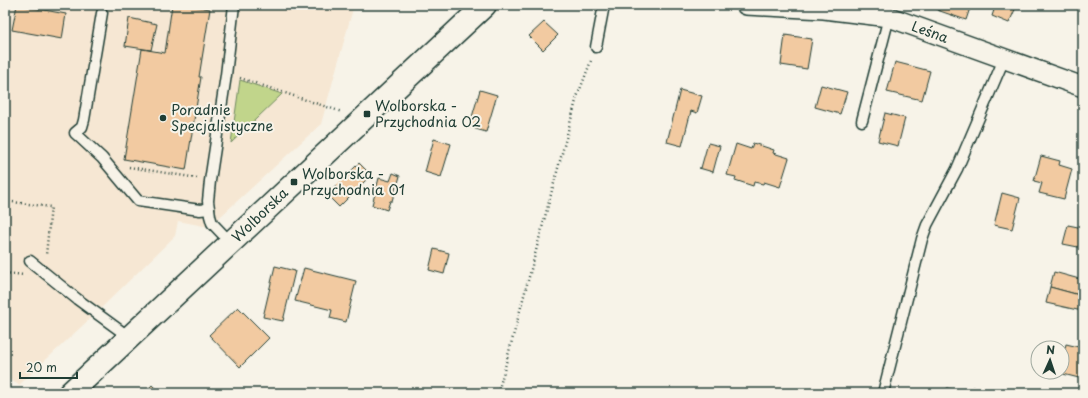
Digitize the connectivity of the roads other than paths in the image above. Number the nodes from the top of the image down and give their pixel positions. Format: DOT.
graph roads {
  1 [pos="234,5"];
  2 [pos="485,5"];
  3 [pos="604,5"];
  4 [pos="746,5"];
  5 [pos="891,11"];
  6 [pos="102,14"];
  7 [pos="596,47"];
  8 [pos="1004,59"];
  9 [pos="1083,87"];
  10 [pos="862,121"];
  11 [pos="209,210"];
  12 [pos="231,243"];
  13 [pos="30,261"];
  14 [pos="130,337"];
  15 [pos="70,393"];
  16 [pos="883,393"];
  1 -- 11 [label="lane"];
  2 -- 12 [label="main road, Wolborska"];
  3 -- 7 [label="lane"];
  4 -- 5 [label="street, Leśna"];
  5 -- 8 [label="street, Leśna"];
  5 -- 10 [label="lane"];
  6 -- 11 [label="lane"];
  8 -- 9 [label="street, Leśna"];
  8 -- 16 [label="lane"];
  11 -- 12 [label="lane"];
  12 -- 14 [label="main road, Wolborska"];
  13 -- 14 [label="lane"];
  14 -- 15 [label="main road, Wolborska"];
}
